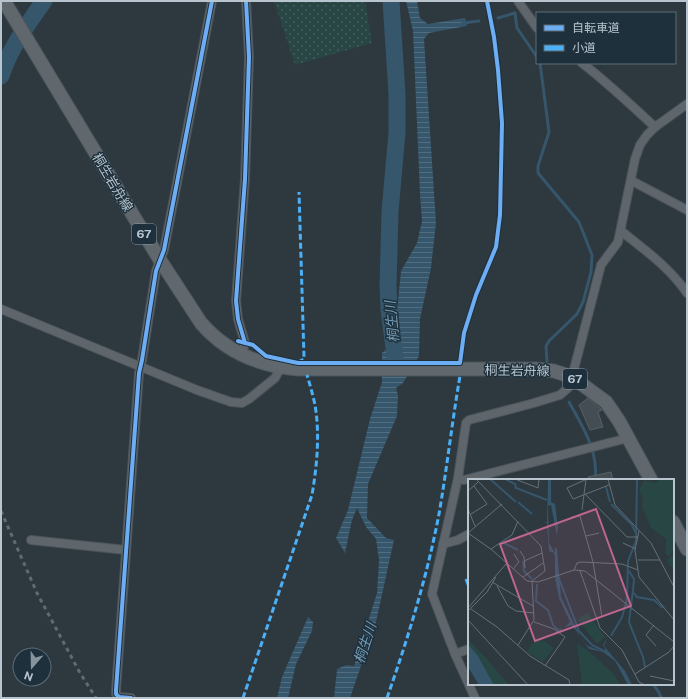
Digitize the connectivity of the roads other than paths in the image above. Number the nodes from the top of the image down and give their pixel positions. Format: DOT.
graph roads {
  1 [pos="4,1"];
  2 [pos="212,1"];
  3 [pos="246,1"];
  4 [pos="518,1"];
  5 [pos="536,27"];
  6 [pos="583,64"];
  7 [pos="687,104"];
  8 [pos="655,127"];
  9 [pos="632,180"];
  10 [pos="687,210"];
  11 [pos="621,231"];
  12 [pos="160,260"];
  13 [pos="687,293"];
  14 [pos="1,309"];
  15 [pos="242,354"];
  16 [pos="140,366"];
  17 [pos="281,367"];
  18 [pos="572,377"];
  19 [pos="628,438"];
  20 [pos="458,478"];
  21 [pos="650,479"];
  22 [pos="674,524"];
  23 [pos="468,535"];
  24 [pos="31,540"];
  25 [pos="443,544"];
  26 [pos="687,549"];
  27 [pos="126,550"];
  28 [pos="468,649"];
  29 [pos="455,654"];
  30 [pos="468,683"];
  31 [pos="469,685"];
  32 [pos="132,698"];
  33 [pos="475,698"];
  1 -- 12 [label="main road, 桐生岩舟線 / 67"];
  2 -- 12 [label="street"];
  3 -- 15 [label="street"];
  4 -- 5 [label="street"];
  6 -- 8 [label="street"];
  7 -- 8 [label="street"];
  8 -- 9 [label="street"];
  9 -- 10 [label="street"];
  9 -- 11 [label="street"];
  11 -- 13 [label="street"];
  11 -- 18 [label="street"];
  12 -- 15 [label="main road, 桐生岩舟線 / 67"];
  12 -- 16 [label="street"];
  14 -- 16 [label="street"];
  15 -- 17 [label="main road, 桐生岩舟線 / 67"];
  16 -- 17 [label="street"];
  16 -- 27 [label="street"];
  17 -- 18 [label="main road, 桐生岩舟線 / 67"];
  18 -- 19 [label="main road, 桐生岩舟線 / 67"];
  18 -- 20 [label="street"];
  19 -- 20 [label="street"];
  19 -- 21 [label="main road, 桐生岩舟線 / 67"];
  20 -- 25 [label="street"];
  22 -- 26 [label="main road"];
  23 -- 25 [label="street"];
  24 -- 27 [label="street"];
  25 -- 29 [label="street"];
  27 -- 32 [label="street"];
  28 -- 29 [label="street"];
  29 -- 30 [label="street"];
  31 -- 33 [label="street"];
}
